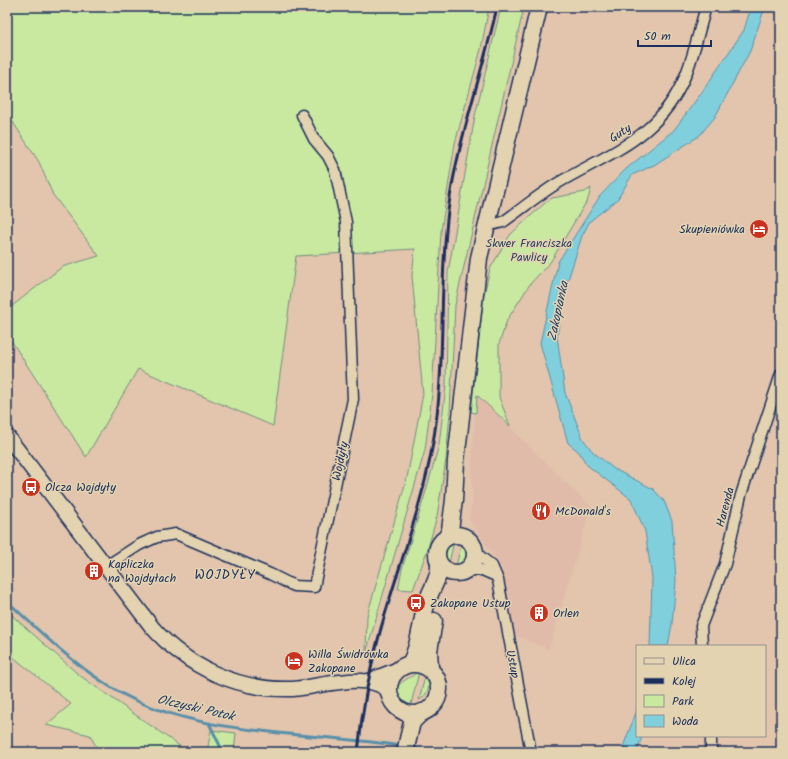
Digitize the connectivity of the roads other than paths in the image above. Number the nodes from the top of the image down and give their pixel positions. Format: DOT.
graph roads {
  1 [pos="539,7"];
  2 [pos="706,7"];
  3 [pos="302,115"];
  4 [pos="487,223"];
  5 [pos="781,374"];
  6 [pos="7,436"];
  7 [pos="454,500"];
  8 [pos="447,537"];
  9 [pos="466,537"];
  10 [pos="476,553"];
  11 [pos="439,564"];
  12 [pos="105,567"];
  13 [pos="461,572"];
  14 [pos="496,576"];
  15 [pos="702,645"];
  16 [pos="405,666"];
  17 [pos="430,668"];
  18 [pos="369,681"];
  19 [pos="388,690"];
  20 [pos="396,709"];
  21 [pos="422,712"];
  22 [pos="711,737"];
  23 [pos="401,745"];
  24 [pos="531,752"];
  25 [pos="710,752"];
  1 -- 4 [label="main road"];
  2 -- 4 [label="street, Guty"];
  3 -- 12 [label="street, Wojdyły"];
  4 -- 7 [label="main road"];
  5 -- 15 [label="street, Harenda"];
  6 -- 12 [label="street"];
  7 -- 8 [label="main road"];
  7 -- 9 [label="main road"];
  8 -- 9 [label="main road"];
  8 -- 11 [label="main road"];
  9 -- 10 [label="main road"];
  10 -- 13 [label="main road"];
  10 -- 14 [label="street, Ustup"];
  11 -- 13 [label="main road"];
  11 -- 16 [label="main road"];
  12 -- 18 [label="street"];
  13 -- 14 [label="street"];
  13 -- 17 [label="main road"];
  14 -- 24 [label="street, Ustup"];
  16 -- 17 [label="main road"];
  16 -- 18 [label="street"];
  16 -- 19 [label="main road"];
  17 -- 21 [label="main road"];
  18 -- 19 [label="street"];
  19 -- 20 [label="main road"];
  20 -- 21 [label="main road"];
  20 -- 23 [label="main road"];
  21 -- 23 [label="main road"];
  22 -- 25 [label="street"];
}
